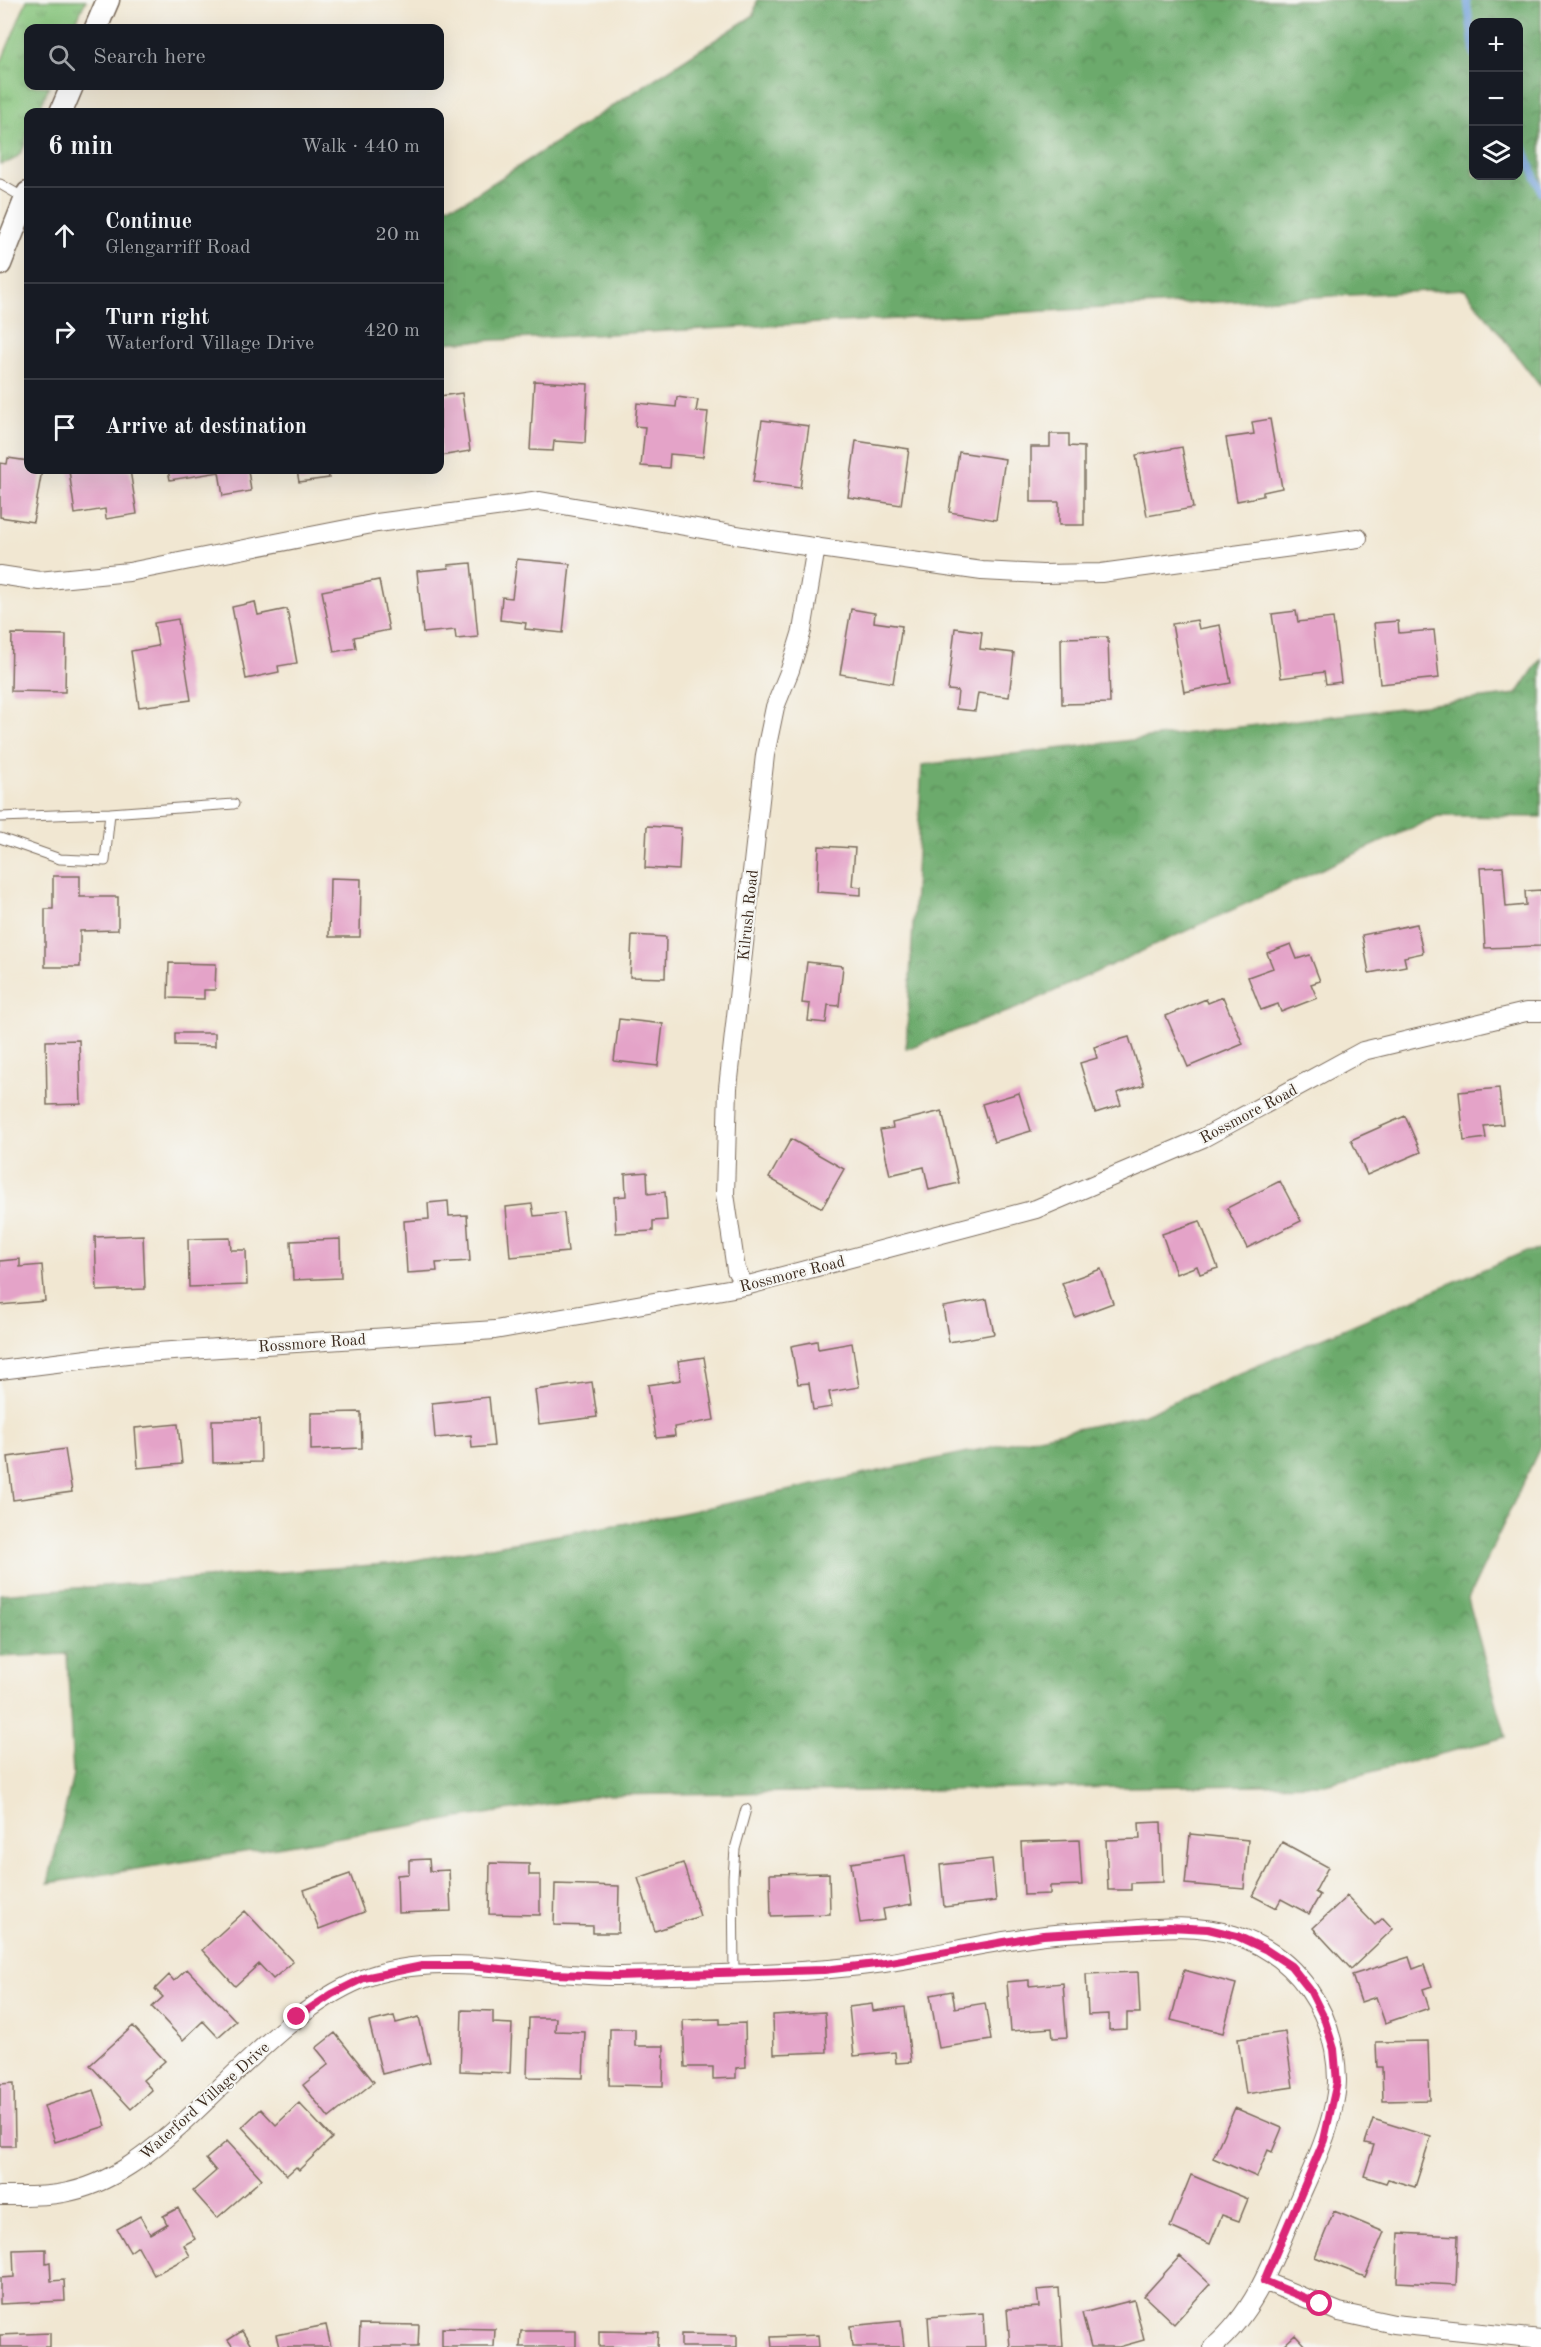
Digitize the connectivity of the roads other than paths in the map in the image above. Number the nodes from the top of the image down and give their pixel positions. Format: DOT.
graph roads {
  1 [pos="108,0"];
  2 [pos="98,24"];
  3 [pos="70,90"];
  4 [pos="64,108"];
  5 [pos="0,184"];
  6 [pos="24,195"];
  7 [pos="24,204"];
  8 [pos="0,264"];
  9 [pos="1358,538"];
  10 [pos="816,548"];
  11 [pos="0,575"];
  12 [pos="234,804"];
  13 [pos="110,813"];
  14 [pos="0,817"];
  15 [pos="0,838"];
  16 [pos="1541,1012"];
  17 [pos="745,1286"];
  18 [pos="0,1370"];
  19 [pos="746,1809"];
  20 [pos="734,1972"];
  21 [pos="0,2196"];
  22 [pos="1264,2281"];
  23 [pos="1541,2339"];
  24 [pos="1214,2347"];
  1 -- 2 [label="street"];
  3 -- 4 [label="street"];
  5 -- 6 [label="lane"];
  7 -- 8 [label="street"];
  9 -- 10 [label="street"];
  10 -- 11 [label="street"];
  10 -- 17 [label="street, Kilrush Road"];
  12 -- 13 [label="lane"];
  13 -- 14 [label="lane"];
  13 -- 15 [label="lane"];
  16 -- 17 [label="street, Rossmore Road"];
  17 -- 18 [label="street, Rossmore Road"];
  19 -- 20 [label="lane"];
  20 -- 21 [label="street, Waterford Village Drive"];
  20 -- 22 [label="street, Waterford Village Drive"];
  22 -- 23 [label="street"];
  22 -- 24 [label="street, Waterford Village Drive"];
}
